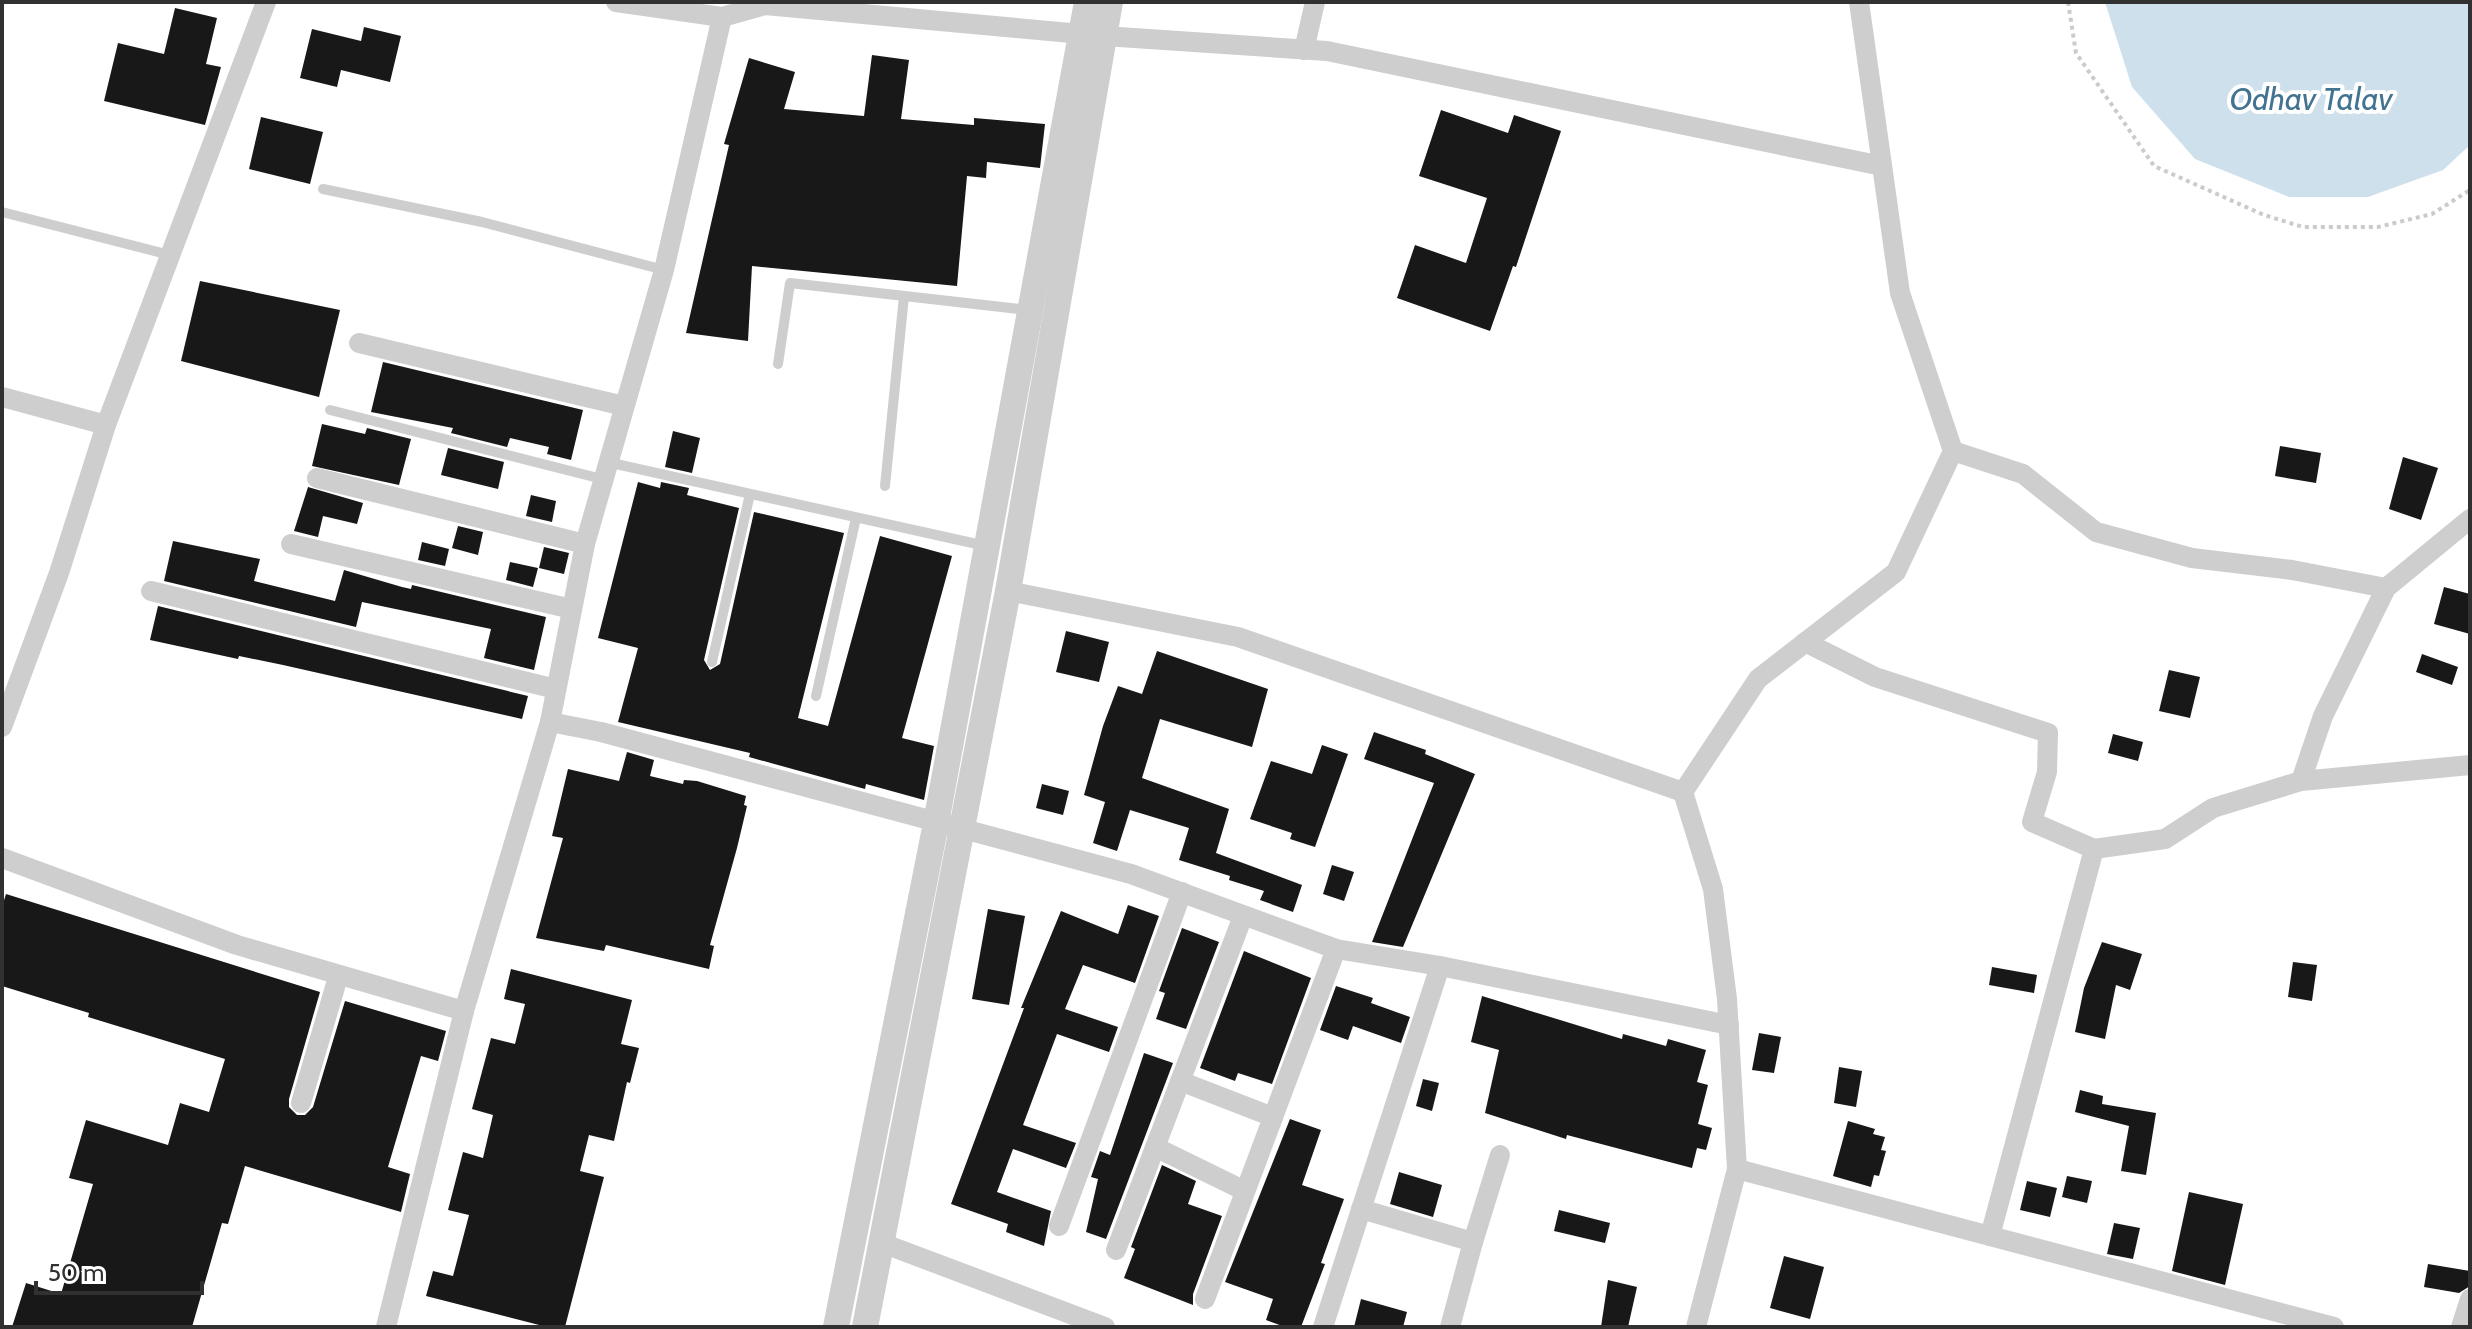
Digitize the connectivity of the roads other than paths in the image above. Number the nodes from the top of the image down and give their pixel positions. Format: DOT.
graph roads {
  1 [pos="266,2"];
  2 [pos="616,2"];
  3 [pos="1087,2"];
  4 [pos="1110,2"];
  5 [pos="1315,2"];
  6 [pos="1859,2"];
  7 [pos="722,17"];
  8 [pos="1092,34"];
  9 [pos="1304,50"];
  10 [pos="1882,166"];
  11 [pos="323,189"];
  12 [pos="2,212"];
  13 [pos="172,256"];
  14 [pos="664,270"];
  15 [pos="904,296"];
  16 [pos="1030,310"];
  17 [pos="359,343"];
  18 [pos="778,364"];
  19 [pos="2,397"];
  20 [pos="624,406"];
  21 [pos="330,410"];
  22 [pos="106,425"];
  23 [pos="1953,451"];
  24 [pos="605,470"];
  25 [pos="317,478"];
  26 [pos="885,486"];
  27 [pos="750,494"];
  28 [pos="856,518"];
  29 [pos="2470,519"];
  30 [pos="291,544"];
  31 [pos="585,544"];
  32 [pos="988,546"];
  33 [pos="2386,588"];
  34 [pos="151,591"];
  35 [pos="1008,591"];
  36 [pos="572,609"];
  37 [pos="1805,642"];
  38 [pos="712,662"];
  39 [pos="556,689"];
  40 [pos="816,696"];
  41 [pos="7,699"];
  42 [pos="550,722"];
  43 [pos="2,727"];
  44 [pos="2470,765"];
  45 [pos="2301,781"];
  46 [pos="1683,792"];
  47 [pos="948,826"];
  48 [pos="2094,849"];
  49 [pos="2,858"];
  50 [pos="1182,892"];
  51 [pos="1243,916"];
  52 [pos="1336,949"];
  53 [pos="1440,966"];
  54 [pos="338,977"];
  55 [pos="464,1011"];
  56 [pos="1729,1025"];
  57 [pos="1180,1081"];
  58 [pos="301,1103"];
  59 [pos="1273,1117"];
  60 [pos="1155,1147"];
  61 [pos="1500,1155"];
  62 [pos="1737,1169"];
  63 [pos="1245,1191"];
  64 [pos="1361,1209"];
  65 [pos="1059,1226"];
  66 [pos="1990,1236"];
  67 [pos="1473,1242"];
  68 [pos="882,1243"];
  69 [pos="1116,1250"];
  70 [pos="1205,1299"];
  71 [pos="2470,1299"];
  72 [pos="386,1327"];
  73 [pos="836,1327"];
  74 [pos="865,1327"];
  75 [pos="1105,1327"];
  76 [pos="1323,1327"];
  77 [pos="1450,1327"];
  78 [pos="1696,1327"];
  79 [pos="2334,1327"];
  80 [pos="2461,1327"];
  1 -- 13 [label="street"];
  2 -- 7 [label="street"];
  3 -- 8 [label="street"];
  4 -- 8 [label="street"];
  5 -- 9 [label="street"];
  6 -- 10 [label="street"];
  7 -- 8 [label="street"];
  7 -- 14 [label="street"];
  8 -- 9 [label="street"];
  8 -- 16 [label="street"];
  8 -- 35 [label="street"];
  9 -- 10 [label="street"];
  10 -- 23 [label="street"];
  11 -- 14 [label="lane"];
  12 -- 13 [label="lane"];
  13 -- 22 [label="street"];
  14 -- 20 [label="street"];
  15 -- 16 [label="lane"];
  15 -- 18 [label="lane"];
  15 -- 26 [label="lane"];
  16 -- 32 [label="street"];
  17 -- 20 [label="street"];
  19 -- 22 [label="street"];
  20 -- 24 [label="street"];
  21 -- 24 [label="lane"];
  22 -- 41 [label="street"];
  23 -- 33 [label="street"];
  23 -- 37 [label="street"];
  24 -- 27 [label="lane"];
  24 -- 31 [label="street"];
  25 -- 31 [label="street"];
  27 -- 28 [label="lane"];
  27 -- 38 [label="lane"];
  28 -- 32 [label="lane"];
  28 -- 40 [label="lane"];
  29 -- 33 [label="street"];
  30 -- 36 [label="street"];
  31 -- 36 [label="street"];
  32 -- 47 [label="street"];
  33 -- 45 [label="street"];
  34 -- 39 [label="street"];
  35 -- 46 [label="street"];
  35 -- 47 [label="street"];
  36 -- 39 [label="street"];
  37 -- 46 [label="street"];
  37 -- 48 [label="street"];
  39 -- 42 [label="street"];
  41 -- 43 [label="street"];
  42 -- 47 [label="street"];
  42 -- 55 [label="street"];
  44 -- 45 [label="street"];
  45 -- 48 [label="street"];
  46 -- 56 [label="street"];
  47 -- 50 [label="street"];
  47 -- 68 [label="street"];
  47 -- 73 [label="street"];
  48 -- 66 [label="street"];
  49 -- 54 [label="street"];
  50 -- 51 [label="street"];
  50 -- 65 [label="street"];
  51 -- 52 [label="street"];
  51 -- 57 [label="street"];
  52 -- 53 [label="street"];
  52 -- 59 [label="street"];
  53 -- 56 [label="street"];
  53 -- 64 [label="street"];
  54 -- 55 [label="street"];
  54 -- 58 [label="street"];
  55 -- 72 [label="street"];
  56 -- 62 [label="street"];
  57 -- 59 [label="street"];
  57 -- 60 [label="street"];
  59 -- 63 [label="street"];
  60 -- 63 [label="street"];
  60 -- 69 [label="street"];
  61 -- 67 [label="street"];
  62 -- 66 [label="street"];
  62 -- 78 [label="street"];
  63 -- 70 [label="street"];
  64 -- 67 [label="street"];
  64 -- 76 [label="street"];
  66 -- 79 [label="street"];
  67 -- 77 [label="street"];
  68 -- 74 [label="street"];
  68 -- 75 [label="street"];
  71 -- 80 [label="street"];
}
